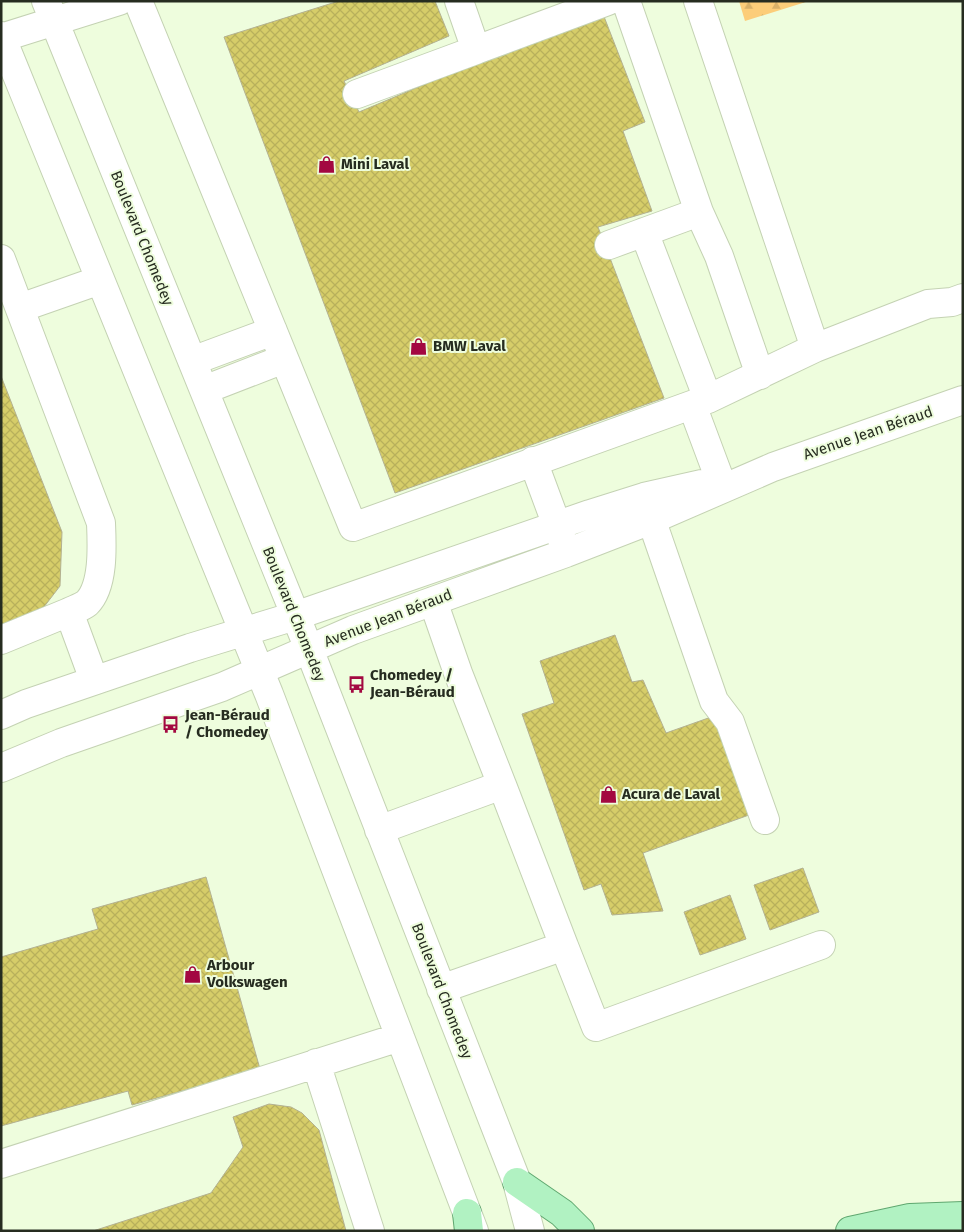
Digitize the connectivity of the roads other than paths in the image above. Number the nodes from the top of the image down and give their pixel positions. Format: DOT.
graph roads {
  1 [pos="119,1"];
  2 [pos="138,1"];
  3 [pos="459,1"];
  4 [pos="608,1"];
  5 [pos="626,1"];
  6 [pos="698,1"];
  7 [pos="50,11"];
  8 [pos="2,37"];
  9 [pos="476,50"];
  10 [pos="356,94"];
  11 [pos="699,212"];
  12 [pos="644,232"];
  13 [pos="609,245"];
  14 [pos="1,259"];
  15 [pos="100,280"];
  16 [pos="963,298"];
  17 [pos="20,308"];
  18 [pos="273,331"];
  19 [pos="815,348"];
  20 [pos="284,359"];
  21 [pos="192,361"];
  22 [pos="760,375"];
  23 [pos="204,390"];
  24 [pos="963,400"];
  25 [pos="700,402"];
  26 [pos="533,461"];
  27 [pos="721,484"];
  28 [pos="647,508"];
  29 [pos="557,526"];
  30 [pos="566,553"];
  31 [pos="433,600"];
  32 [pos="70,612"];
  33 [pos="295,616"];
  34 [pos="243,631"];
  35 [pos="1,640"];
  36 [pos="309,649"];
  37 [pos="260,670"];
  38 [pos="94,680"];
  39 [pos="1,715"];
  40 [pos="1,768"];
  41 [pos="502,785"];
  42 [pos="765,820"];
  43 [pos="379,830"];
  44 [pos="821,945"];
  45 [pos="564,946"];
  46 [pos="441,989"];
  47 [pos="400,1037"];
  48 [pos="316,1063"];
  49 [pos="1,1164"];
  50 [pos="517,1182"];
  51 [pos="963,1216"];
  52 [pos="470,1225"];
  53 [pos="370,1231"];
  54 [pos="530,1231"];
  55 [pos="580,1231"];
  56 [pos="850,1231"];
  1 -- 7 [label="street"];
  2 -- 18 [label="street"];
  3 -- 9 [label="street"];
  4 -- 9 [label="street"];
  5 -- 11 [label="street"];
  6 -- 19 [label="street"];
  7 -- 8 [label="street"];
  7 -- 21 [label="street, Boulevard Chomedey"];
  8 -- 15 [label="street"];
  9 -- 10 [label="street"];
  11 -- 12 [label="street"];
  11 -- 22 [label="street"];
  12 -- 13 [label="street"];
  12 -- 25 [label="street"];
  14 -- 17 [label="street"];
  15 -- 17 [label="street"];
  15 -- 34 [label="street"];
  16 -- 19 [label="street"];
  17 -- 32 [label="street"];
  18 -- 20 [label="street"];
  18 -- 21 [label="street"];
  19 -- 22 [label="street"];
  20 -- 23 [label="street"];
  20 -- 26 [label="street"];
  21 -- 23 [label="street, Boulevard Chomedey"];
  22 -- 25 [label="street"];
  23 -- 33 [label="street, Boulevard Chomedey"];
  24 -- 27 [label="street, Avenue Jean Béraud"];
  25 -- 26 [label="street"];
  25 -- 27 [label="street"];
  26 -- 29 [label="street"];
  27 -- 28 [label="street, Avenue Jean Béraud"];
  28 -- 29 [label="street, Avenue Jean Béraud"];
  28 -- 30 [label="street, Avenue Jean Béraud"];
  28 -- 42 [label="street"];
  29 -- 30 [label="street"];
  29 -- 33 [label="street, Avenue Jean Béraud"];
  30 -- 31 [label="street, Avenue Jean Béraud"];
  31 -- 36 [label="street, Avenue Jean Béraud"];
  31 -- 41 [label="street"];
  32 -- 35 [label="street"];
  32 -- 38 [label="street"];
  33 -- 34 [label="street, Avenue Jean Béraud"];
  33 -- 36 [label="street, Boulevard Chomedey"];
  34 -- 37 [label="street"];
  34 -- 38 [label="street, Avenue Jean Béraud"];
  36 -- 37 [label="street, Avenue Jean Béraud"];
  36 -- 43 [label="street, Boulevard Chomedey"];
  37 -- 40 [label="street, Avenue Jean Béraud"];
  37 -- 47 [label="street"];
  38 -- 39 [label="street, Avenue Jean Béraud"];
  41 -- 43 [label="street"];
  41 -- 45 [label="street"];
  43 -- 46 [label="street, Boulevard Chomedey"];
  44 -- 45 [label="street"];
  45 -- 46 [label="street"];
  46 -- 50 [label="street, Boulevard Chomedey"];
  47 -- 48 [label="street"];
  47 -- 52 [label="street"];
  48 -- 49 [label="street"];
  48 -- 53 [label="street"];
  50 -- 54 [label="street, Boulevard Chomedey"];
  50 -- 55 [label="main road"];
  51 -- 56 [label="main road"];
}
